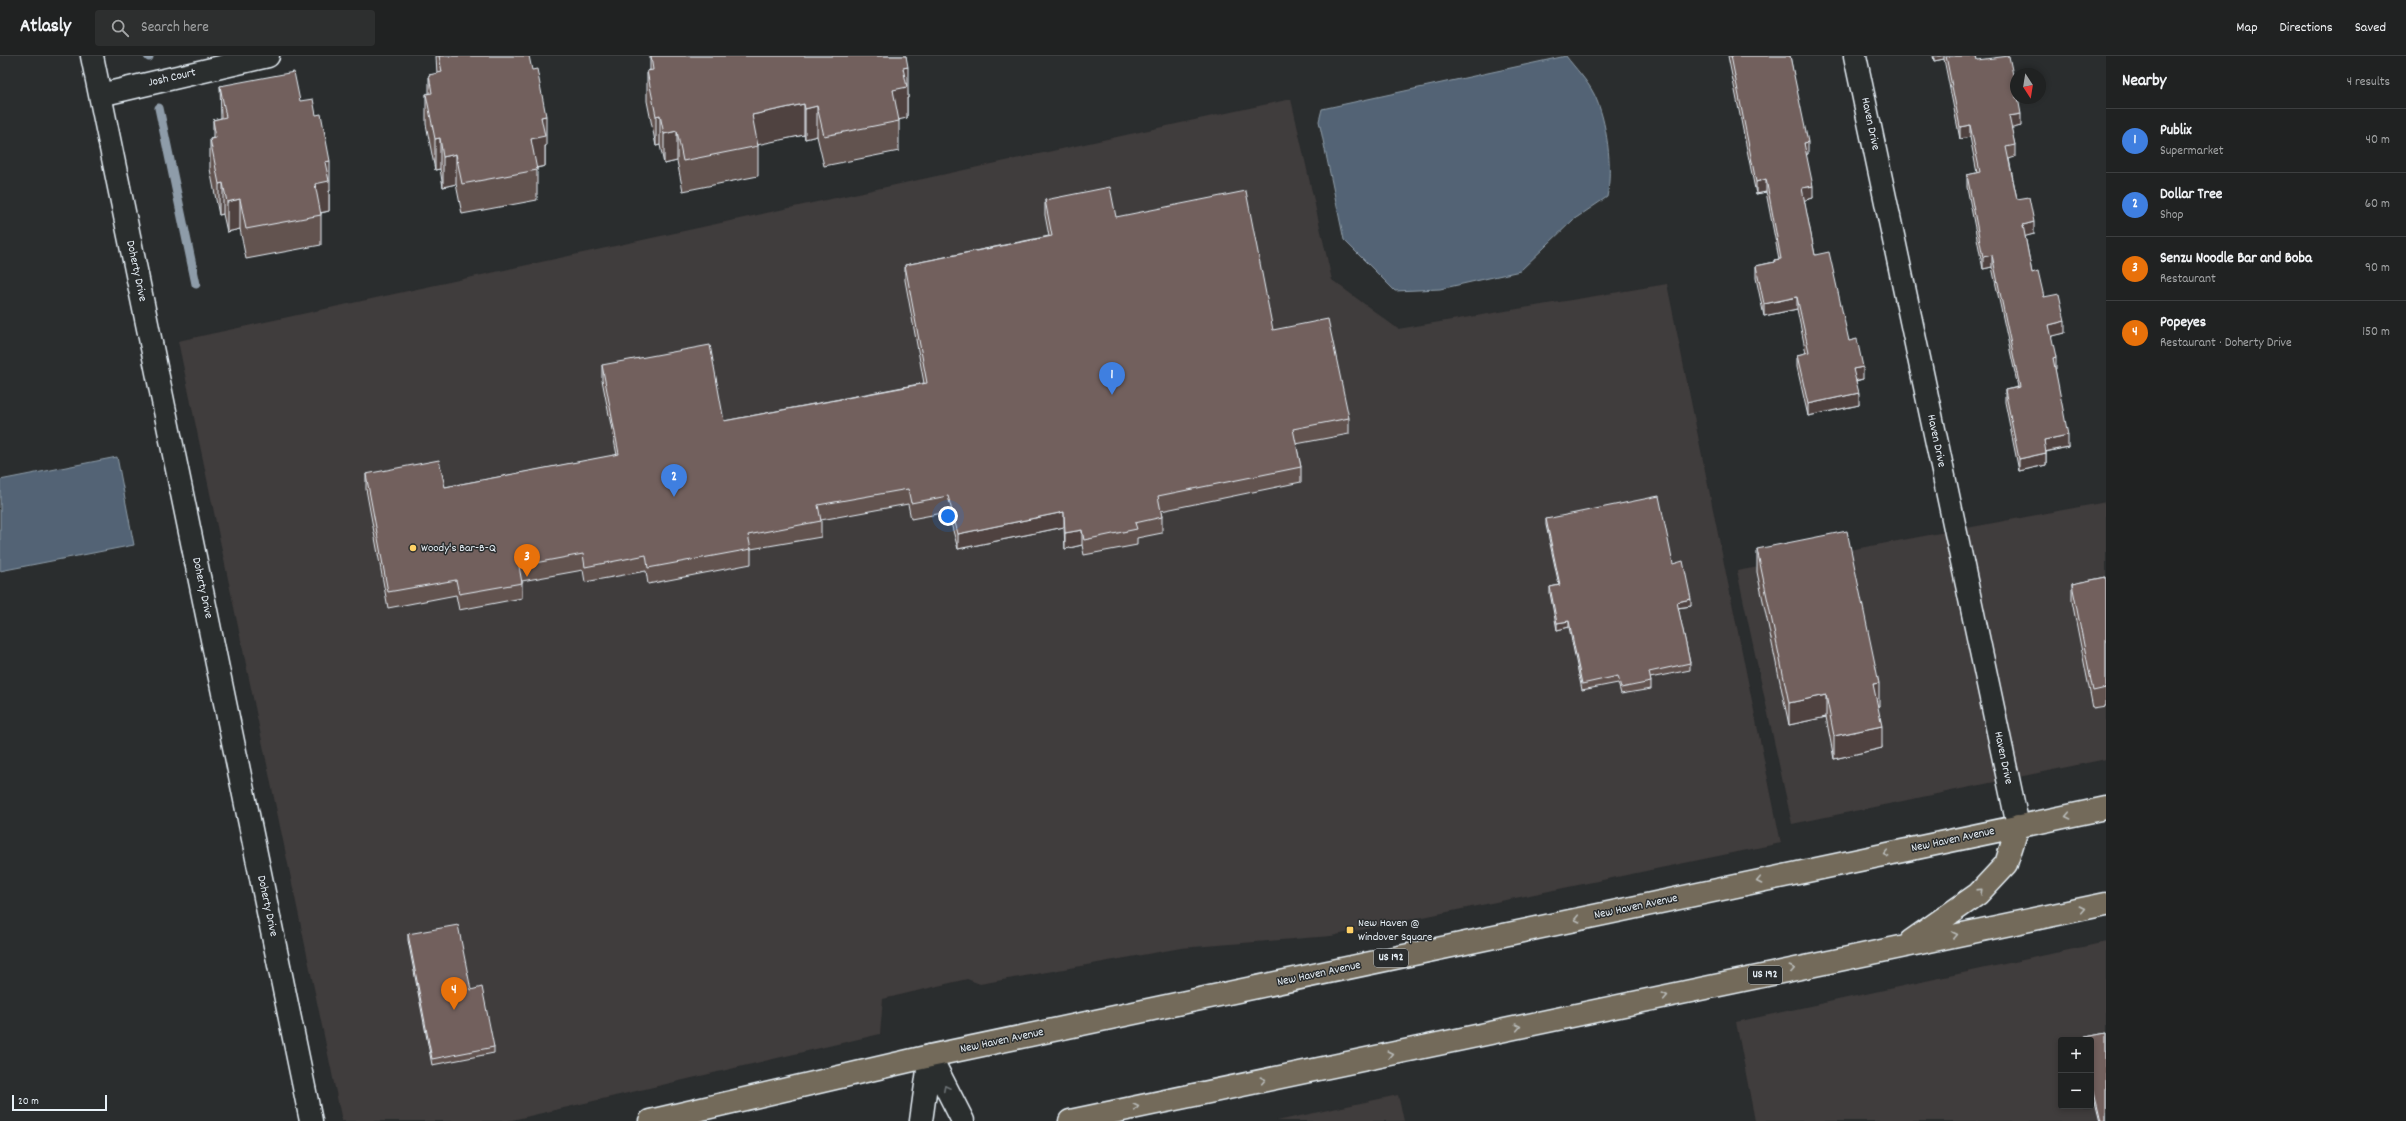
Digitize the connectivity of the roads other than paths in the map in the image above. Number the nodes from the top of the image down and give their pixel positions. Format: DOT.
graph roads {
  1 [pos="92,56"];
  2 [pos="268,56"];
  3 [pos="1855,56"];
  4 [pos="100,95"];
  5 [pos="2106,808"];
  6 [pos="2018,826"];
  7 [pos="2106,904"];
  8 [pos="1903,946"];
  9 [pos="930,1056"];
  10 [pos="311,1121"];
  11 [pos="650,1121"];
  12 [pos="921,1121"];
  13 [pos="963,1121"];
  14 [pos="1070,1121"];
  1 -- 4 [label="street, Doherty Drive"];
  2 -- 4 [label="street, Josh Court"];
  3 -- 6 [label="street, Haven Drive"];
  4 -- 10 [label="street, Doherty Drive"];
  5 -- 6 [label="main road, New Haven Avenue / US 192, one-way"];
  8 -- 6 [label="main road, one-way"];
  6 -- 9 [label="main road, New Haven Avenue / US 192, one-way"];
  8 -- 7 [label="main road, US 192, one-way"];
  14 -- 8 [label="main road, US 192, one-way"];
  9 -- 11 [label="main road, New Haven Avenue / US 192"];
  9 -- 12 [label="street"];
  13 -- 9 [label="street, one-way"];
}
